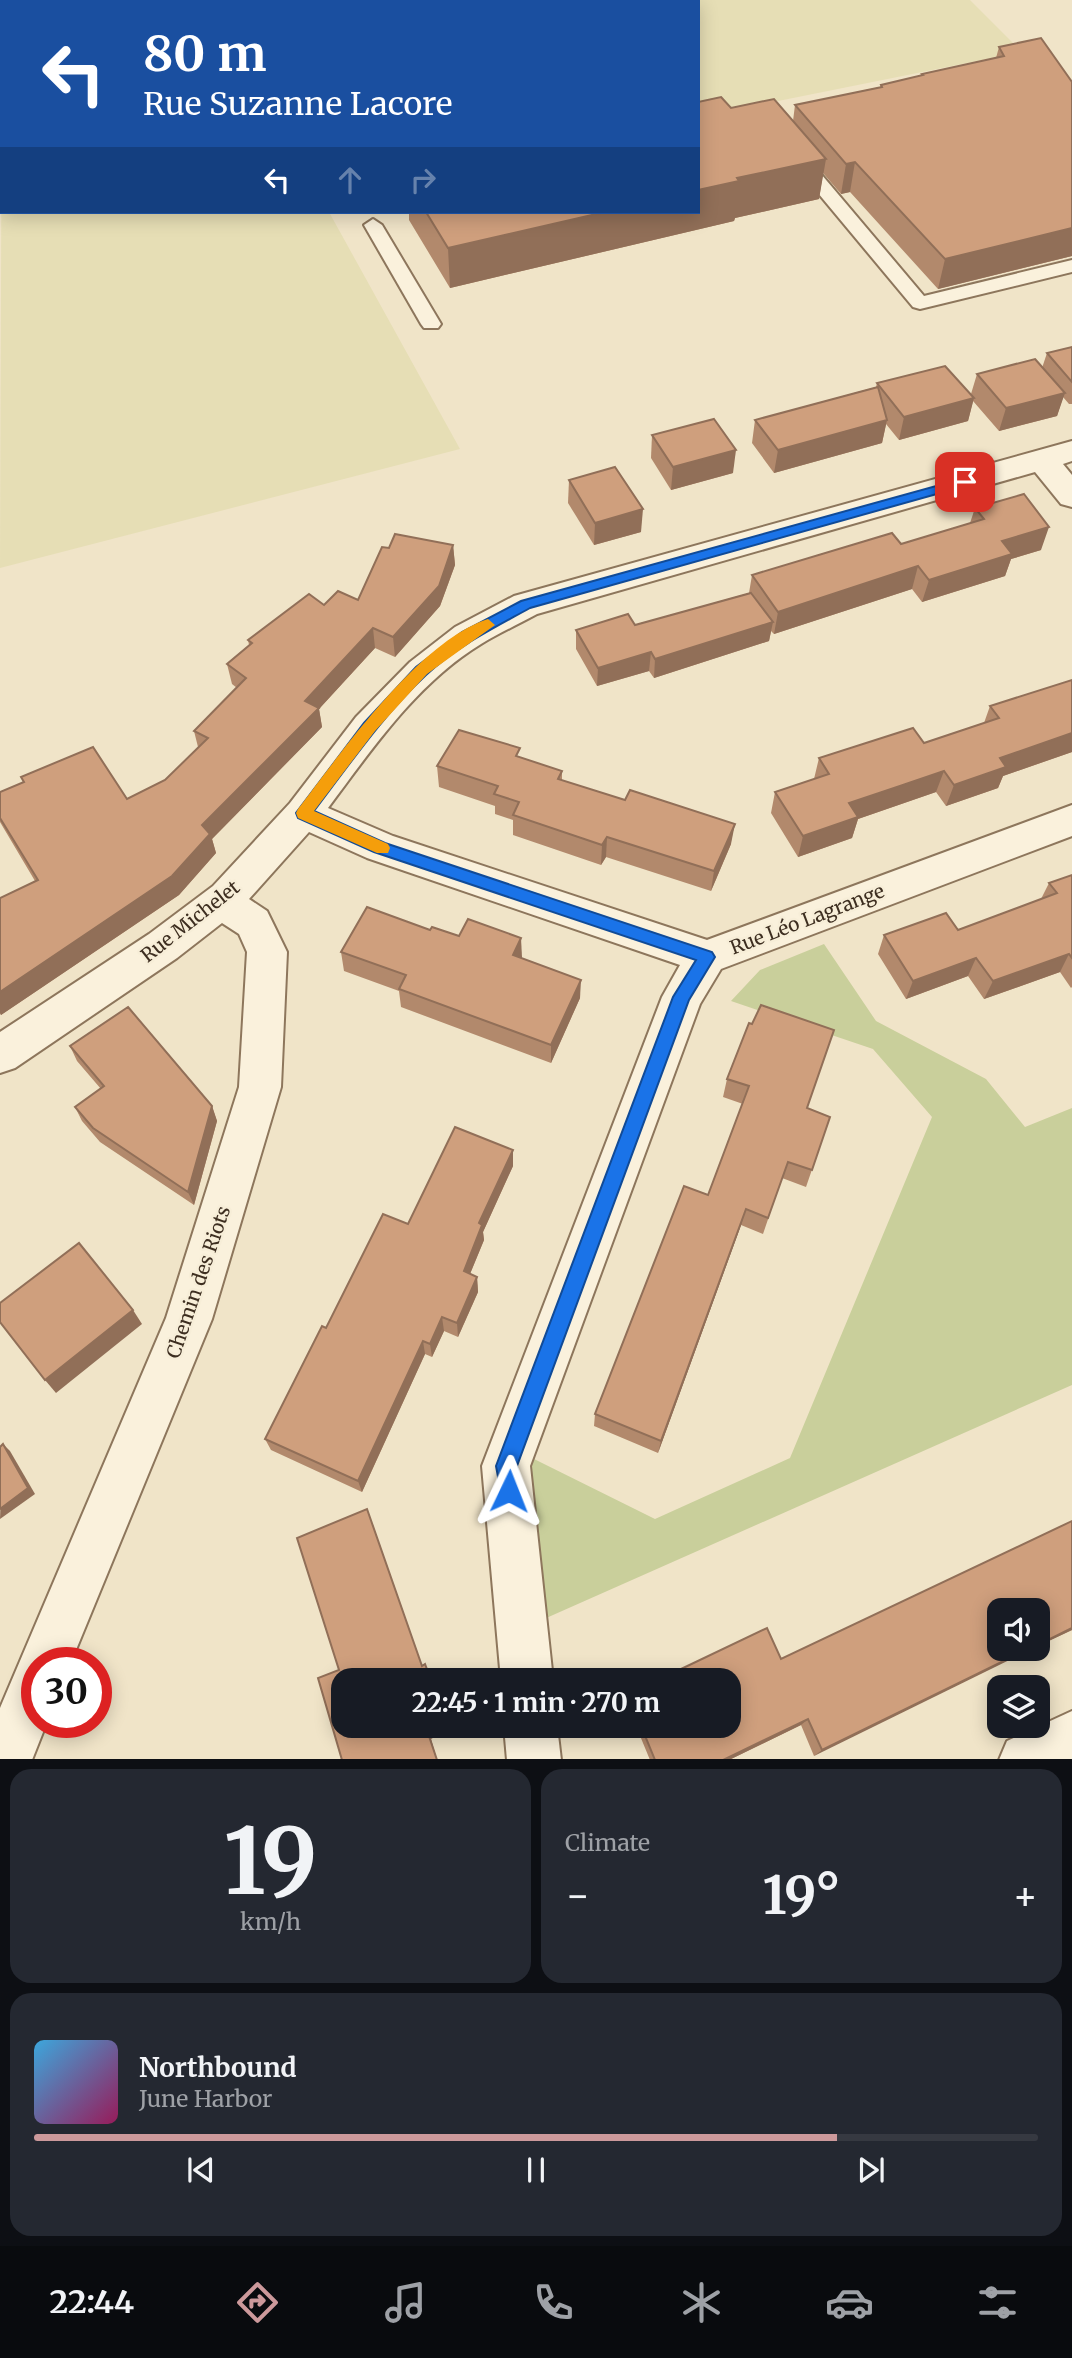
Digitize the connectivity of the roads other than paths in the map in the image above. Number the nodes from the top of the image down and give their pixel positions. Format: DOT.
graph roads {
  1 [pos="787,145"];
  2 [pos="373,225"];
  3 [pos="1072,266"];
  4 [pos="431,324"];
  5 [pos="1057,456"];
  6 [pos="1072,496"];
  7 [pos="303,813"];
  8 [pos="1072,820"];
  9 [pos="221,901"];
  10 [pos="706,957"];
  11 [pos="0,1055"];
  12 [pos="52,1647"];
  13 [pos="526,1668"];
  14 [pos="21,1721"];
  15 [pos="532,1738"];
  16 [pos="1072,1738"];
  17 [pos="5,1759"];
  18 [pos="534,1759"];
  19 [pos="1026,1759"];
  1 -- 3 [label="lane"];
  2 -- 4 [label="lane"];
  5 -- 6 [label="street"];
  5 -- 7 [label="street, Rue Michelet"];
  7 -- 9 [label="street, Rue Michelet"];
  7 -- 10 [label="street"];
  8 -- 10 [label="street, Rue Léo Lagrange"];
  9 -- 11 [label="street, Rue Michelet"];
  9 -- 12 [label="street, Chemin des Riots"];
  10 -- 13 [label="street, Rue Léo Lagrange"];
  14 -- 17 [label="street"];
  15 -- 18 [label="street"];
  16 -- 19 [label="street"];
}
